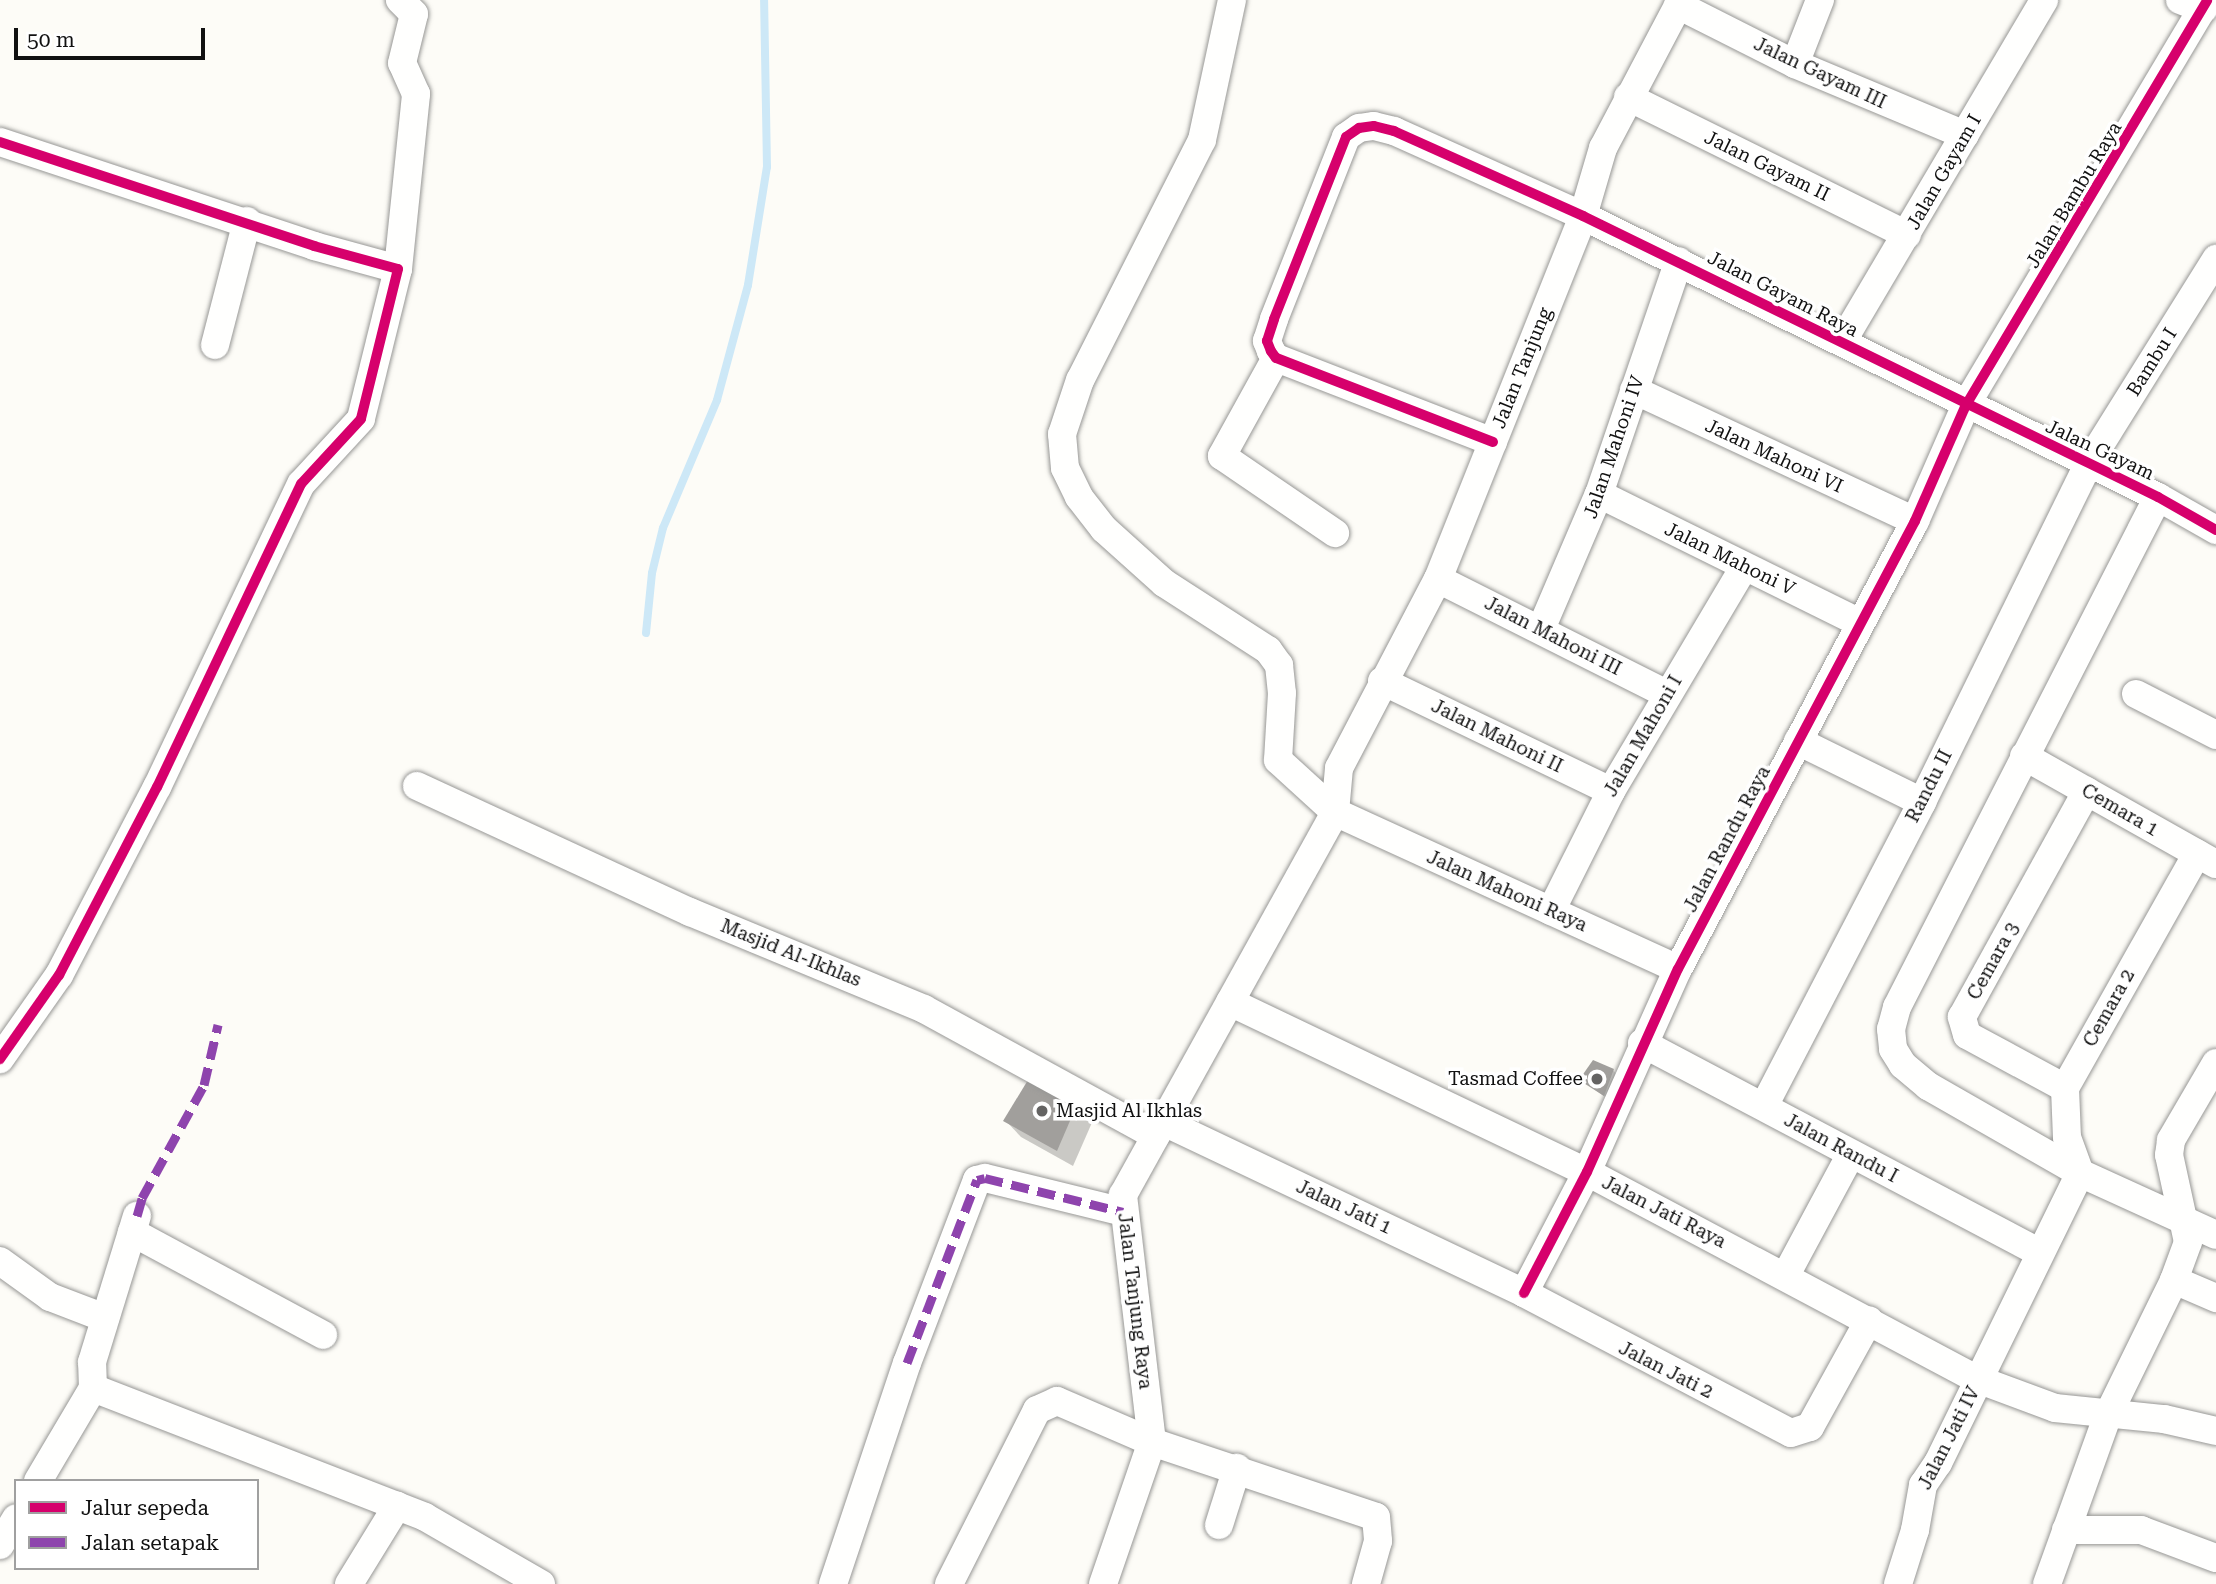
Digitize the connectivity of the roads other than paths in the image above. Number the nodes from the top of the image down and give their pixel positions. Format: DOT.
graph roads {
  1 [pos="400,0"];
  2 [pos="1232,0"];
  3 [pos="1820,0"];
  4 [pos="2044,0"];
  5 [pos="1680,2"];
  6 [pos="2197,3"];
  7 [pos="1794,64"];
  8 [pos="1628,97"];
  9 [pos="1965,135"];
  10 [pos="0,142"];
  11 [pos="1583,216"];
  12 [pos="247,221"];
  13 [pos="1907,235"];
  14 [pos="2216,259"];
  15 [pos="1679,261"];
  16 [pos="398,269"];
  17 [pos="1842,342"];
  18 [pos="215,345"];
  19 [pos="1276,358"];
  20 [pos="1634,390"];
  21 [pos="1966,405"];
  22 [pos="1493,442"];
  23 [pos="2088,464"];
  24 [pos="1599,494"];
  25 [pos="2158,497"];
  26 [pos="1915,521"];
  27 [pos="2216,530"];
  28 [pos="1335,533"];
  29 [pos="1744,567"];
  30 [pos="1438,579"];
  31 [pos="1860,623"];
  32 [pos="1541,629"];
  33 [pos="1382,681"];
  34 [pos="1667,694"];
  35 [pos="2136,694"];
  36 [pos="2216,734"];
  37 [pos="1798,741"];
  38 [pos="2025,756"];
  39 [pos="417,786"];
  40 [pos="1611,791"];
  41 [pos="2087,791"];
  42 [pos="1922,802"];
  43 [pos="1335,812"];
  44 [pos="2206,859"];
  45 [pos="1551,911"];
  46 [pos="1678,969"];
  47 [pos="1230,1002"];
  48 [pos="1642,1043"];
  49 [pos="0,1059"];
  50 [pos="2216,1063"];
  51 [pos="2065,1088"];
  52 [pos="1764,1106"];
  53 [pos="1160,1129"];
  54 [pos="1851,1154"];
  55 [pos="1587,1172"];
  56 [pos="2080,1173"];
  57 [pos="1123,1212"];
  58 [pos="2185,1217"];
  59 [pos="2216,1235"];
  60 [pos="2040,1253"];
  61 [pos="0,1261"];
  62 [pos="1786,1275"];
  63 [pos="2174,1280"];
  64 [pos="1524,1293"];
  65 [pos="2216,1298"];
  66 [pos="105,1318"];
  67 [pos="1870,1320"];
  68 [pos="323,1335"];
  69 [pos="1977,1380"];
  70 [pos="93,1388"];
  71 [pos="2108,1415"];
  72 [pos="2216,1431"];
  73 [pos="1152,1442"];
  74 [pos="1237,1468"];
  75 [pos="39,1479"];
  76 [pos="397,1506"];
  77 [pos="14,1521"];
  78 [pos="1219,1525"];
  79 [pos="2066,1530"];
  80 [pos="0,1545"];
  81 [pos="2216,1558"];
  82 [pos="349,1584"];
  83 [pos="541,1584"];
  84 [pos="833,1584"];
  85 [pos="949,1584"];
  86 [pos="1103,1584"];
  87 [pos="1366,1584"];
  88 [pos="1898,1584"];
  89 [pos="2047,1584"];
  1 -- 16 [label="street"];
  2 -- 43 [label="street, Jalan Mahoni Raya"];
  3 -- 7 [label="street"];
  4 -- 9 [label="street, Jalan Gayam I"];
  5 -- 7 [label="street, Jalan Gayam III"];
  5 -- 8 [label="street, Jalan Tanjung"];
  6 -- 21 [label="street, Jalan Bambu Raya"];
  7 -- 9 [label="street, Jalan Gayam III"];
  8 -- 11 [label="street, Jalan Tanjung"];
  8 -- 13 [label="street, Jalan Gayam II"];
  9 -- 13 [label="street, Jalan Gayam I"];
  10 -- 12 [label="street"];
  11 -- 15 [label="street, Jalan Gayam Raya"];
  11 -- 19 [label="street, Jalan Gayam Raya"];
  11 -- 22 [label="street, Jalan Tanjung"];
  12 -- 16 [label="street"];
  12 -- 18 [label="street"];
  13 -- 17 [label="street, Jalan Gayam I"];
  14 -- 23 [label="street, Bambu I"];
  15 -- 17 [label="street, Jalan Gayam Raya"];
  15 -- 20 [label="street, Jalan Mahoni IV"];
  16 -- 49 [label="street"];
  17 -- 21 [label="street, Jalan Gayam Raya"];
  19 -- 22 [label="street"];
  19 -- 28 [label="street"];
  20 -- 24 [label="street, Jalan Mahoni IV"];
  20 -- 26 [label="street, Jalan Mahoni VI"];
  21 -- 23 [label="street, Jalan Gayam"];
  21 -- 26 [label="street, Jalan Randu Raya"];
  22 -- 30 [label="street, Jalan Tanjung"];
  23 -- 25 [label="street, Jalan Gayam"];
  23 -- 42 [label="street, Randu II"];
  24 -- 29 [label="street, Jalan Mahoni V"];
  24 -- 32 [label="street, Jalan Mahoni IV"];
  25 -- 27 [label="street, Jalan Gayam"];
  25 -- 38 [label="street"];
  26 -- 31 [label="street, Jalan Randu Raya"];
  29 -- 31 [label="street, Jalan Mahoni V"];
  29 -- 34 [label="street, Jalan Mahoni I"];
  30 -- 32 [label="street, Jalan Mahoni III"];
  30 -- 33 [label="street, Jalan Tanjung"];
  31 -- 37 [label="street, Jalan Randu Raya"];
  32 -- 34 [label="street, Jalan Mahoni III"];
  33 -- 40 [label="street, Jalan Mahoni II"];
  33 -- 43 [label="street, Jalan Tanjung"];
  34 -- 40 [label="street, Jalan Mahoni I"];
  35 -- 36 [label="street"];
  37 -- 42 [label="street"];
  37 -- 46 [label="street, Jalan Randu Raya"];
  38 -- 41 [label="street, Cemara 1"];
  38 -- 56 [label="street"];
  39 -- 53 [label="street, Masjid Al-Ikhlas"];
  40 -- 45 [label="street, Jalan Mahoni I"];
  41 -- 44 [label="street, Cemara 1"];
  41 -- 51 [label="street, Cemara 3"];
  42 -- 52 [label="street, Randu II"];
  43 -- 45 [label="street, Jalan Mahoni Raya"];
  43 -- 47 [label="street, Jalan Tanjung Raya"];
  44 -- 51 [label="street, Cemara 2"];
  45 -- 46 [label="street, Jalan Mahoni Raya"];
  46 -- 48 [label="street, Jalan Randu Raya"];
  47 -- 53 [label="street, Jalan Tanjung Raya"];
  47 -- 55 [label="street, Jalan Jati Raya"];
  48 -- 52 [label="street, Jalan Randu I"];
  48 -- 55 [label="street, Jalan Randu Raya"];
  50 -- 58 [label="street"];
  51 -- 56 [label="street"];
  52 -- 54 [label="street, Jalan Randu I"];
  53 -- 57 [label="street, Jalan Tanjung Raya"];
  53 -- 64 [label="street, Jalan Jati 1"];
  54 -- 60 [label="street, Jalan Randu I"];
  54 -- 62 [label="street"];
  55 -- 62 [label="street, Jalan Jati Raya"];
  55 -- 64 [label="street, Jalan Randu Raya"];
  56 -- 58 [label="street"];
  56 -- 60 [label="street"];
  57 -- 73 [label="street, Jalan Tanjung Raya"];
  57 -- 84 [label="street"];
  58 -- 59 [label="street"];
  58 -- 63 [label="street"];
  60 -- 69 [label="street"];
  61 -- 66 [label="street"];
  62 -- 67 [label="street, Jalan Jati Raya"];
  63 -- 65 [label="street"];
  63 -- 71 [label="street"];
  64 -- 67 [label="street, Jalan Jati 2"];
  66 -- 68 [label="street"];
  66 -- 70 [label="street"];
  67 -- 69 [label="street, Jalan Jati Raya"];
  69 -- 71 [label="street, Jalan Jati IV"];
  69 -- 88 [label="street, Jalan Jati IV"];
  70 -- 75 [label="street"];
  70 -- 76 [label="street"];
  71 -- 72 [label="street, Jalan Jati IV"];
  71 -- 79 [label="street"];
  73 -- 74 [label="street"];
  73 -- 85 [label="street"];
  73 -- 86 [label="street, Jalan Tanjung Raya"];
  74 -- 78 [label="street"];
  74 -- 87 [label="street"];
  76 -- 82 [label="street"];
  76 -- 83 [label="street"];
  77 -- 80 [label="street"];
  79 -- 81 [label="street"];
  79 -- 89 [label="street"];
}
